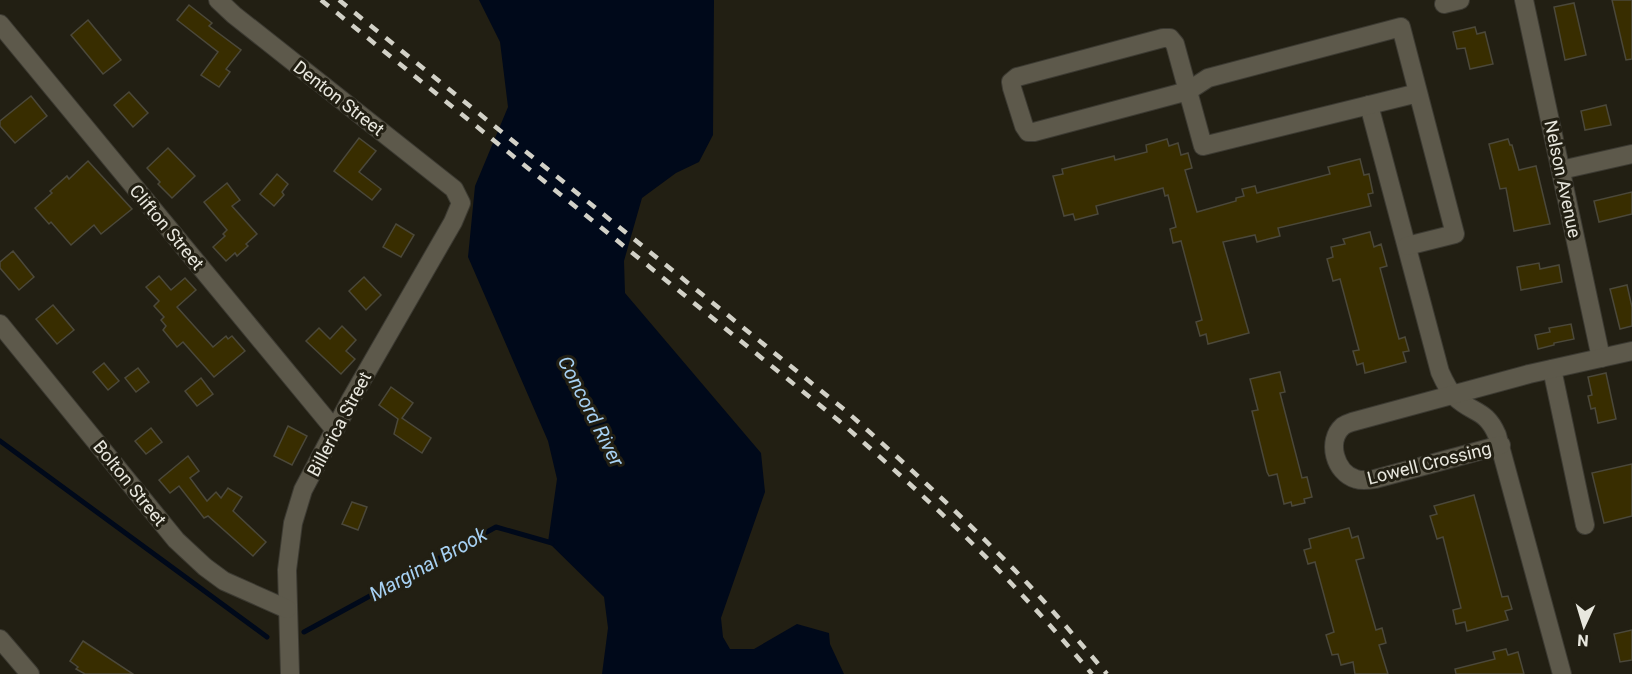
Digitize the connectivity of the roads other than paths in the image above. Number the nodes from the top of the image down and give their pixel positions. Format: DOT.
graph roads {
  1 [pos="218,0"];
  2 [pos="1524,0"];
  3 [pos="0,24"];
  4 [pos="1188,91"];
  5 [pos="1418,93"];
  6 [pos="1369,105"];
  7 [pos="1632,154"];
  8 [pos="1562,170"];
  9 [pos="458,196"];
  10 [pos="1407,246"];
  11 [pos="0,324"];
  12 [pos="1632,351"];
  13 [pos="1601,358"];
  14 [pos="1552,369"];
  15 [pos="1453,395"];
  16 [pos="335,430"];
  17 [pos="1501,445"];
  18 [pos="1585,525"];
  19 [pos="287,609"];
  20 [pos="0,639"];
  21 [pos="30,674"];
  22 [pos="290,674"];
  23 [pos="1562,674"];
  1 -- 9 [label="street, Denton Street"];
  2 -- 8 [label="street, Nelson Avenue"];
  3 -- 16 [label="street, Clifton Street"];
  4 -- 4 [label="street"];
  4 -- 5 [label="street"];
  4 -- 6 [label="street"];
  5 -- 6 [label="street"];
  5 -- 10 [label="street"];
  6 -- 10 [label="street"];
  7 -- 8 [label="street"];
  8 -- 13 [label="street, Nelson Avenue"];
  9 -- 16 [label="street, Billerica Street"];
  10 -- 15 [label="street"];
  11 -- 19 [label="street, Bolton Street"];
  12 -- 13 [label="street"];
  13 -- 14 [label="street"];
  14 -- 15 [label="street"];
  14 -- 18 [label="street"];
  15 -- 17 [label="street, Lowell Crossing"];
  15 -- 17 [label="street, Lowell Crossing"];
  16 -- 19 [label="street, Billerica Street"];
  17 -- 23 [label="street"];
  19 -- 22 [label="street, Billerica Street"];
  20 -- 21 [label="street"];
}
